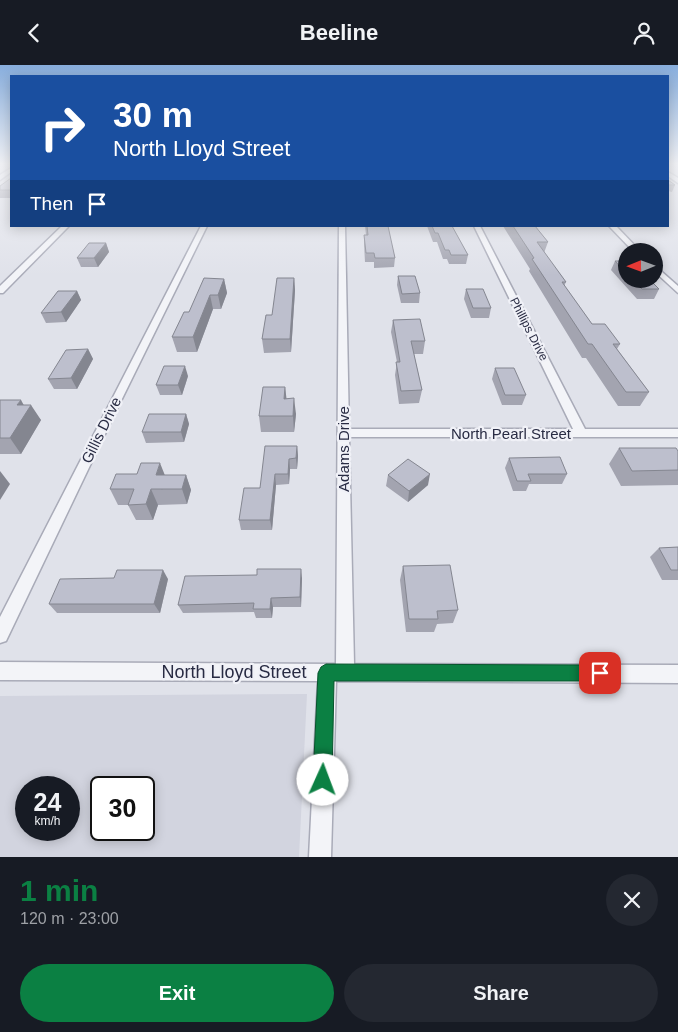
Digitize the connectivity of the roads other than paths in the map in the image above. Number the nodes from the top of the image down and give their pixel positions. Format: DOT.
graph roads {
  1 [pos="65,227"];
  2 [pos="203,227"];
  3 [pos="342,227"];
  4 [pos="478,227"];
  5 [pos="613,227"];
  6 [pos="629,243"];
  7 [pos="663,276"];
  8 [pos="0,291"];
  9 [pos="678,291"];
  10 [pos="343,433"];
  11 [pos="581,433"];
  12 [pos="678,433"];
  13 [pos="0,635"];
  14 [pos="0,671"];
  15 [pos="336,672"];
  16 [pos="678,674"];
  17 [pos="320,857"];
  1 -- 8 [label="street"];
  2 -- 13 [label="street, Gillis Drive"];
  3 -- 10 [label="street, Adams Drive"];
  4 -- 11 [label="street, Phillips Drive"];
  5 -- 6 [label="street"];
  7 -- 9 [label="street"];
  10 -- 11 [label="street, North Pearl Street"];
  10 -- 15 [label="street, Adams Drive"];
  11 -- 12 [label="street, North Pearl Street"];
  14 -- 15 [label="street, North Lloyd Street"];
  15 -- 16 [label="street, North Lloyd Street"];
  15 -- 17 [label="street, Adams Drive"];
}
